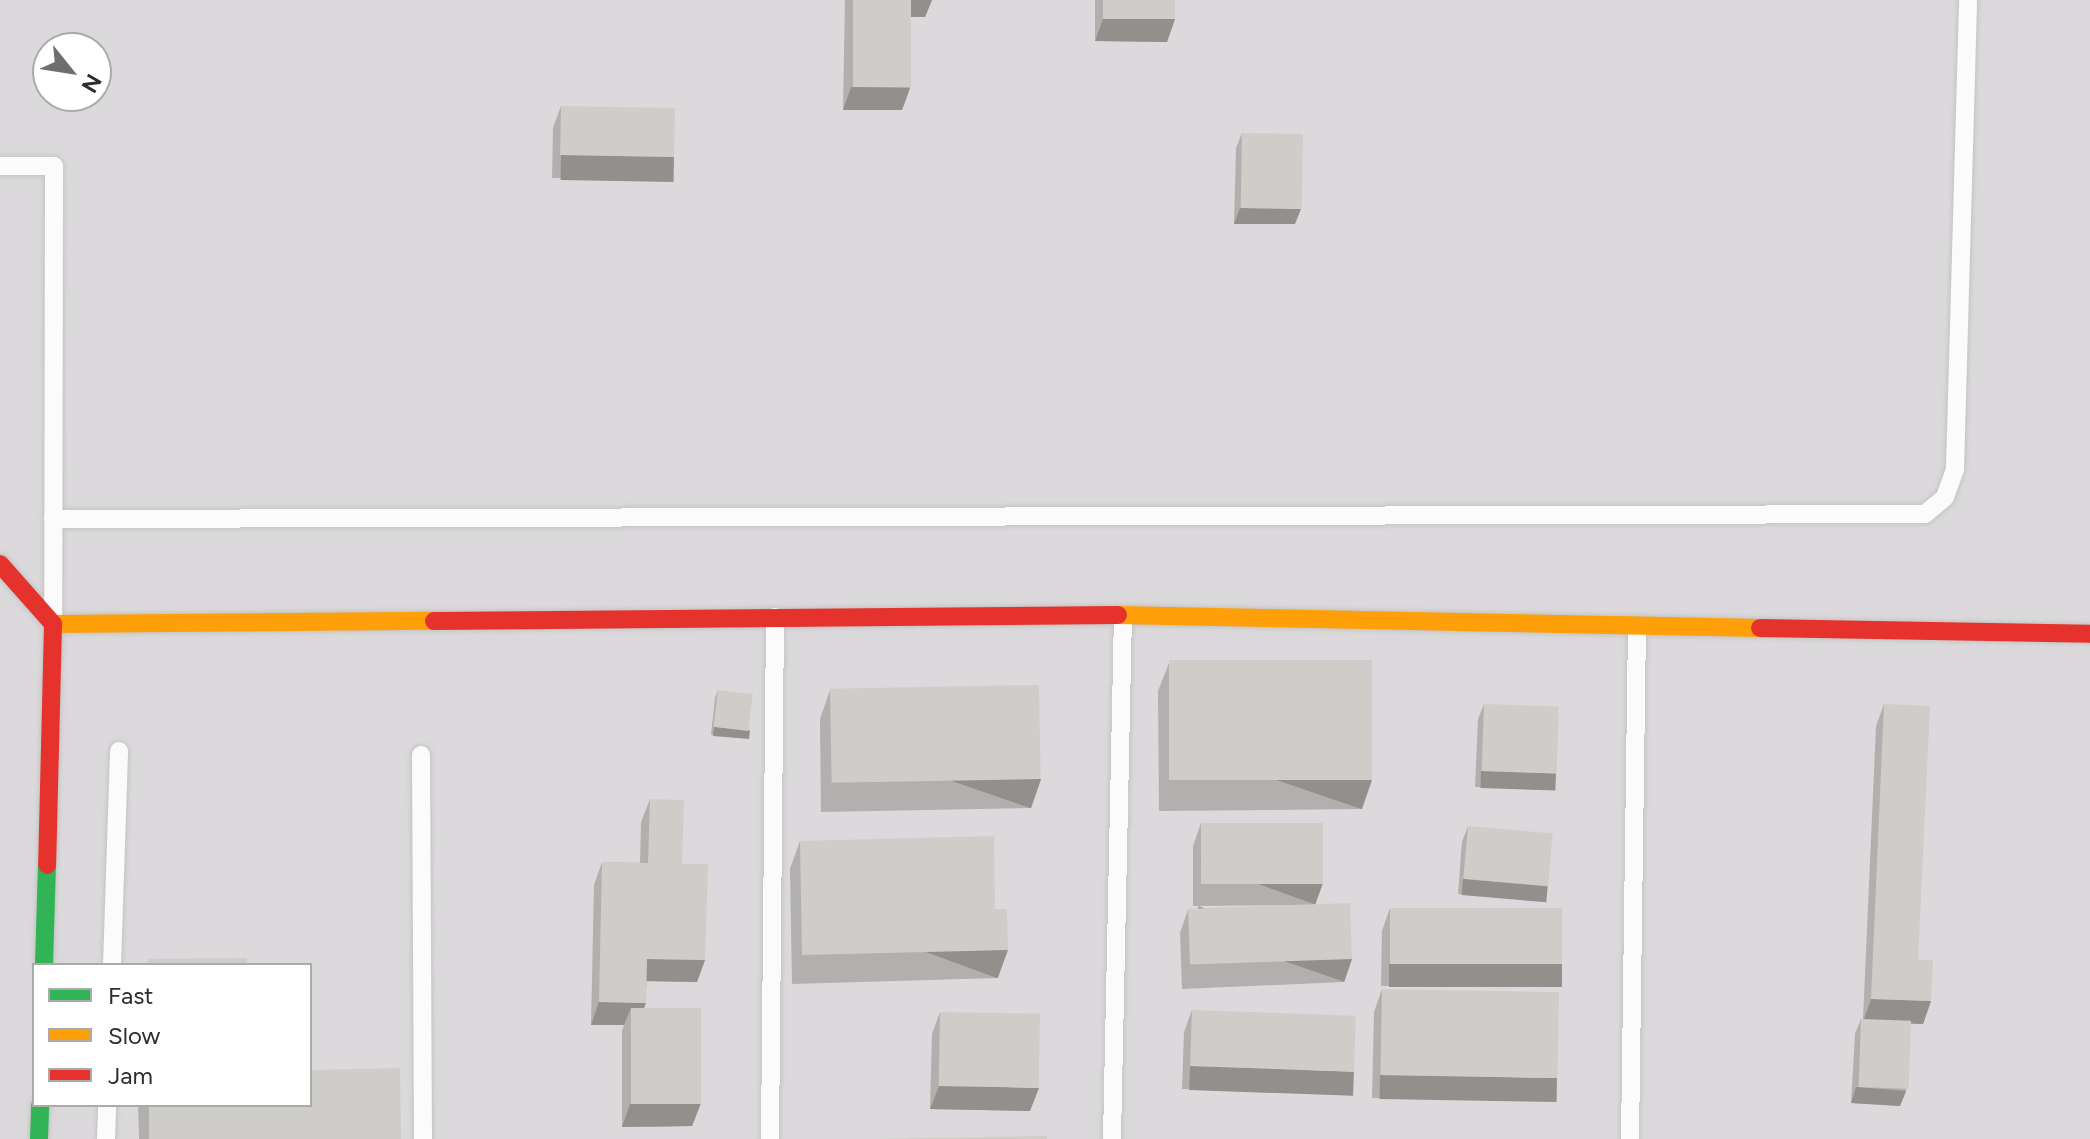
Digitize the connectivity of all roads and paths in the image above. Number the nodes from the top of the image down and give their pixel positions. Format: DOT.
graph roads {
  1 [pos="1968,0"];
  2 [pos="0,166"];
  3 [pos="53,519"];
  4 [pos="0,564"];
  5 [pos="775,614"];
  6 [pos="1123,615"];
  7 [pos="53,624"];
  8 [pos="1637,624"];
  9 [pos="2090,634"];
  10 [pos="119,751"];
  11 [pos="421,755"];
  12 [pos="44,963"];
  13 [pos="112,963"];
  14 [pos="40,1107"];
  15 [pos="107,1107"];
  16 [pos="39,1139"];
  17 [pos="106,1139"];
  18 [pos="423,1139"];
  19 [pos="770,1139"];
  20 [pos="1112,1139"];
  21 [pos="1630,1139"];
  1 -- 3 [label="lane"];
  2 -- 3 [label="lane"];
  3 -- 7 [label="lane"];
  4 -- 7 [label="main road"];
  5 -- 6 [label="main road"];
  5 -- 7 [label="main road"];
  5 -- 19 [label="lane"];
  6 -- 8 [label="main road"];
  6 -- 20 [label="lane"];
  7 -- 12 [label="main road"];
  8 -- 9 [label="main road"];
  8 -- 21 [label="lane"];
  10 -- 13 [label="lane"];
  11 -- 18 [label="lane"];
  14 -- 16 [label="main road"];
  15 -- 17 [label="lane"];
}
